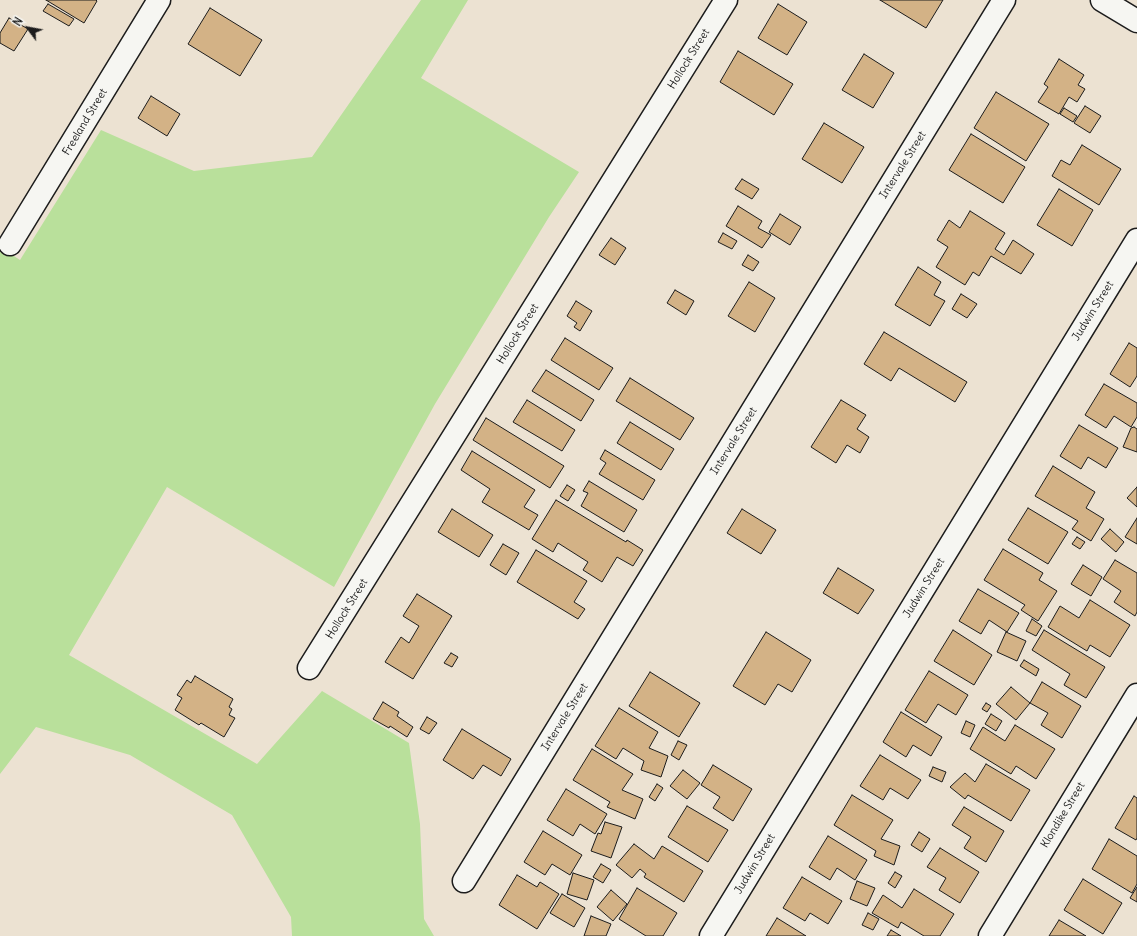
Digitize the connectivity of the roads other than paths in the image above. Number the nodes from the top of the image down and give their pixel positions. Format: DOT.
graph roads {
  1 [pos="159,0"];
  2 [pos="726,0"];
  3 [pos="1004,0"];
  4 [pos="1102,0"];
  5 [pos="1137,21"];
  6 [pos="1137,240"];
  7 [pos="10,244"];
  8 [pos="309,668"];
  9 [pos="1137,694"];
  10 [pos="464,881"];
  11 [pos="711,936"];
  12 [pos="990,936"];
  1 -- 7 [label="street, Freeland Street"];
  2 -- 8 [label="street, Hollock Street"];
  3 -- 10 [label="street, Intervale Street"];
  4 -- 5 [label="street"];
  6 -- 11 [label="street, Judwin Street"];
  9 -- 12 [label="street, Klondike Street"];
}
